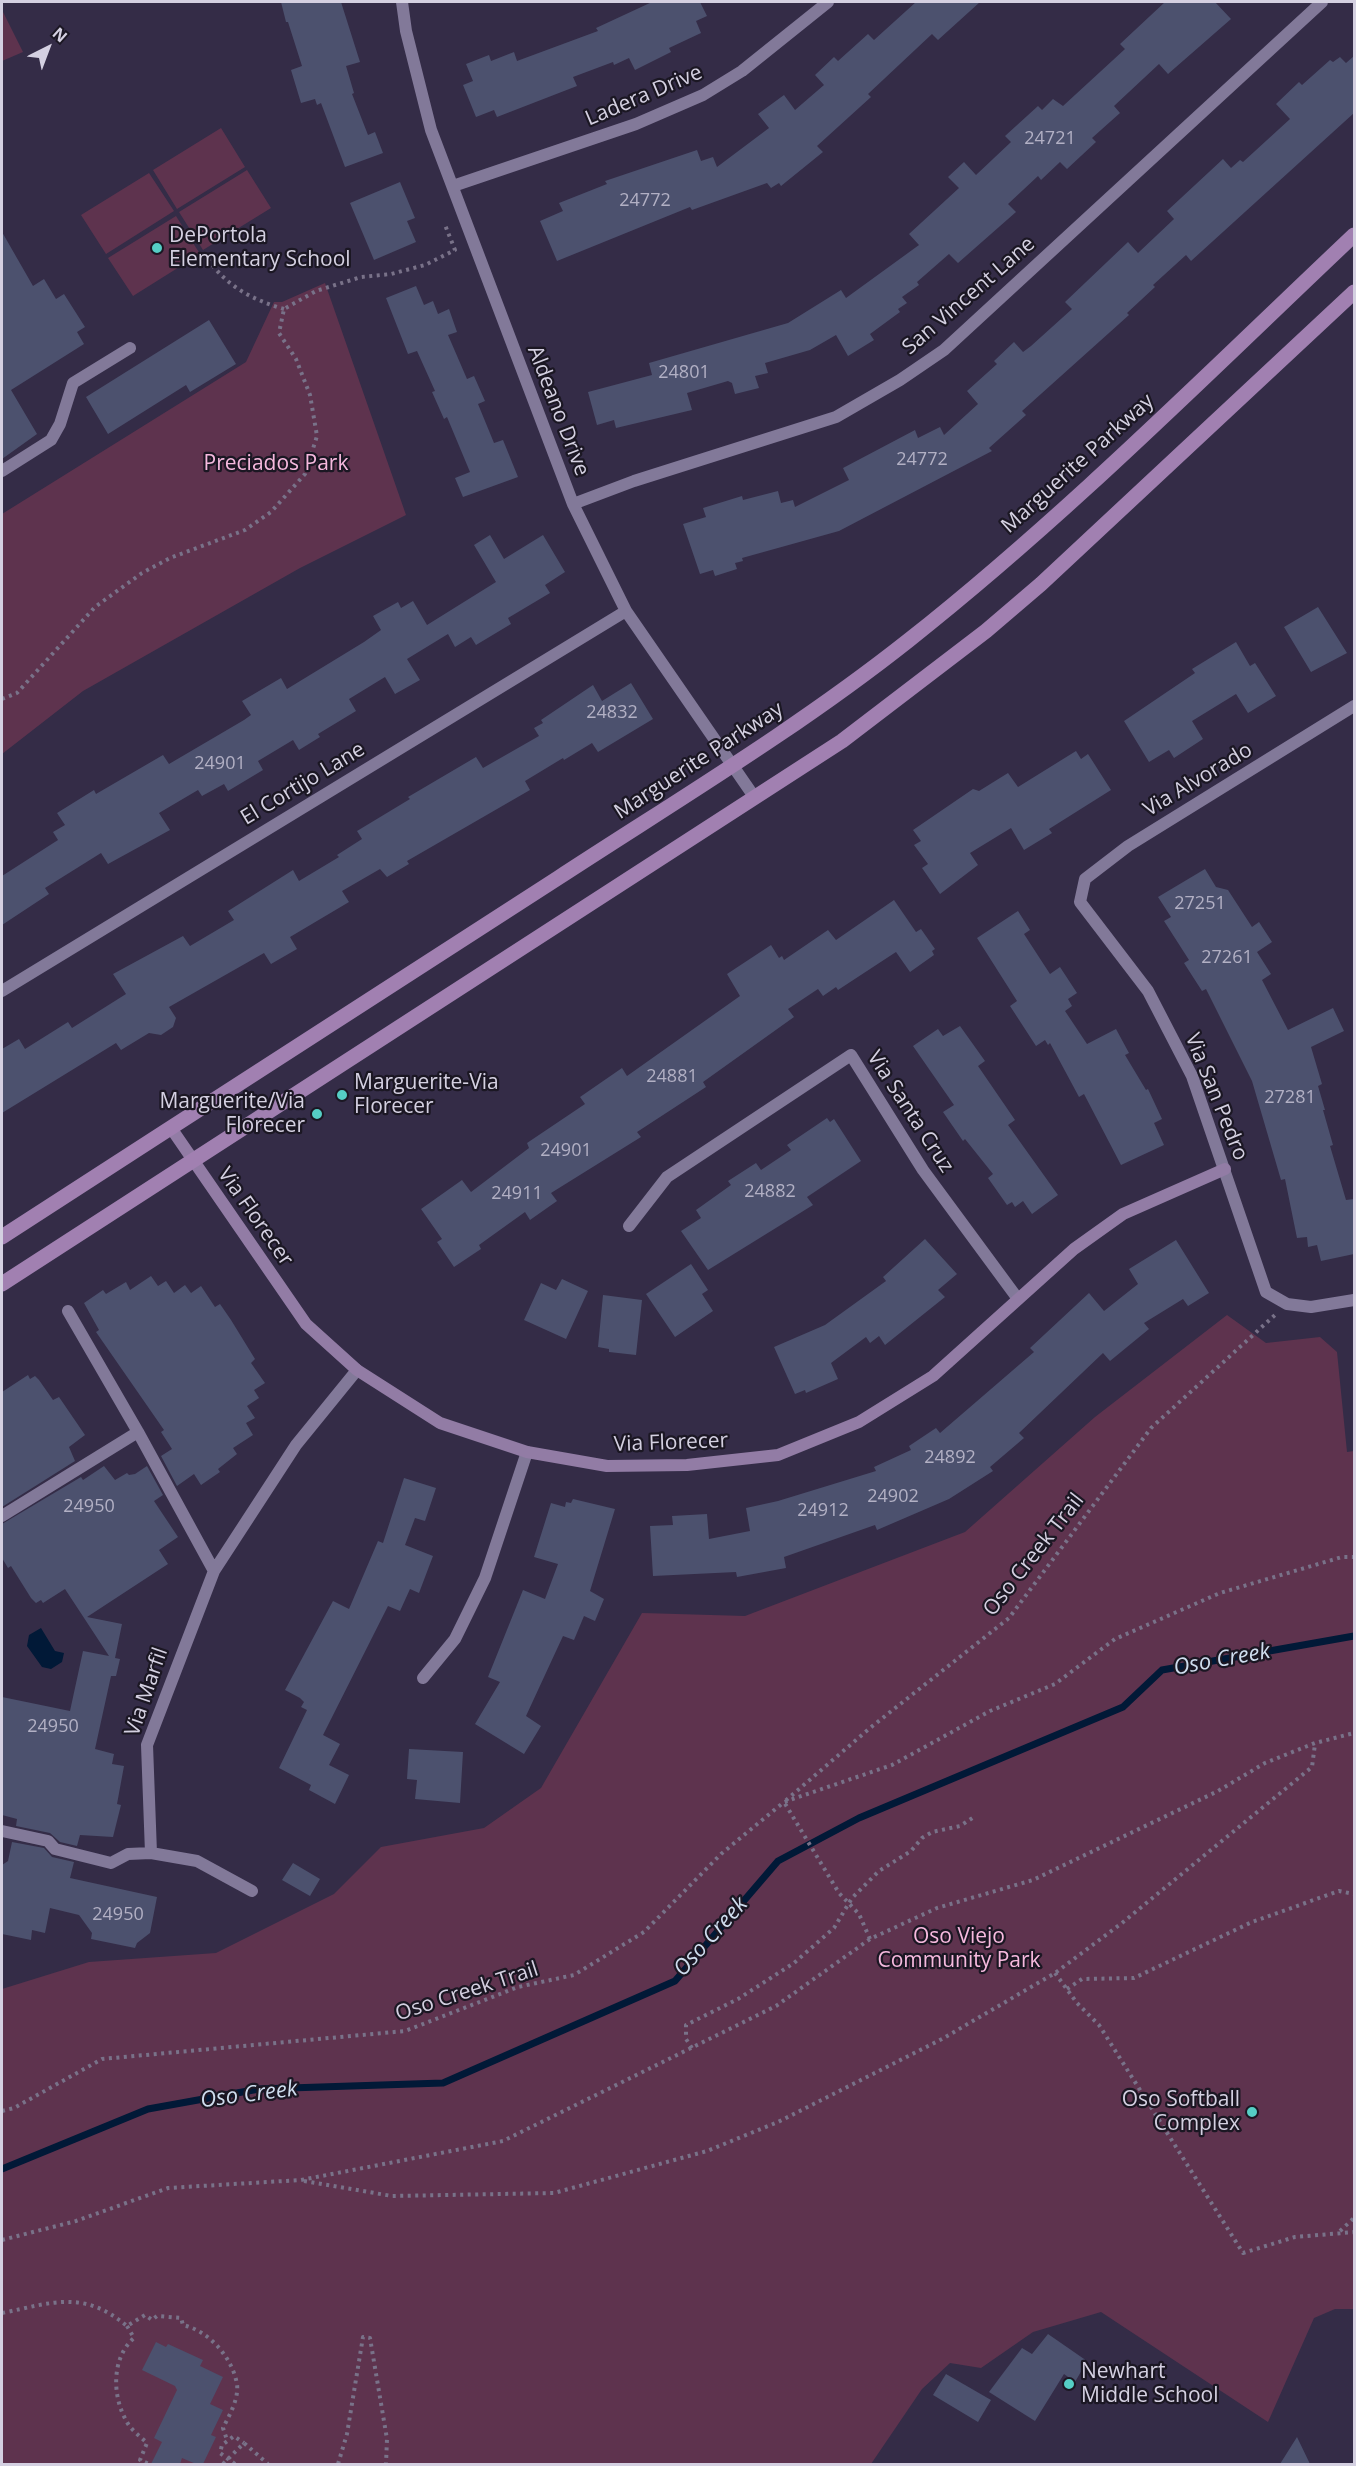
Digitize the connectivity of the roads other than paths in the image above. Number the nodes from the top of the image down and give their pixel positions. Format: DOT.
graph roads {
  1 [pos="402,2"];
  2 [pos="828,2"];
  3 [pos="1322,2"];
  4 [pos="453,186"];
  5 [pos="1354,235"];
  6 [pos="1354,292"];
  7 [pos="130,348"];
  8 [pos="2,471"];
  9 [pos="573,504"];
  10 [pos="626,611"];
  11 [pos="1354,706"];
  12 [pos="730,765"];
  13 [pos="755,798"];
  14 [pos="1080,902"];
  15 [pos="2,991"];
  16 [pos="171,1128"];
  17 [pos="193,1162"];
  18 [pos="1225,1169"];
  19 [pos="630,1226"];
  20 [pos="2,1237"];
  21 [pos="2,1284"];
  22 [pos="1018,1299"];
  23 [pos="1354,1300"];
  24 [pos="68,1311"];
  25 [pos="357,1370"];
  26 [pos="138,1432"];
  27 [pos="527,1452"];
  28 [pos="2,1516"];
  29 [pos="214,1571"];
  30 [pos="423,1678"];
  31 [pos="2,1831"];
  32 [pos="151,1853"];
  33 [pos="252,1891"];
  1 -- 4 [label="street, Aldeano Drive"];
  2 -- 4 [label="street, Ladera Drive"];
  3 -- 9 [label="street, San Vincent Lane"];
  4 -- 9 [label="street, Aldeano Drive"];
  5 -- 12 [label="main road, Marguerite Parkway"];
  6 -- 13 [label="main road"];
  7 -- 8 [label="street"];
  9 -- 10 [label="street, Aldeano Drive"];
  10 -- 12 [label="street, Aldeano Drive"];
  10 -- 15 [label="street, El Cortijo Lane"];
  11 -- 14 [label="street, Via Alvorado"];
  12 -- 13 [label="street, Aldeano Drive"];
  12 -- 16 [label="main road, Marguerite Parkway"];
  13 -- 17 [label="main road"];
  14 -- 18 [label="street, Via San Pedro"];
  16 -- 17 [label="street, Via Florecer"];
  16 -- 20 [label="main road, Marguerite Parkway"];
  17 -- 21 [label="main road"];
  17 -- 25 [label="street, Via Florecer"];
  18 -- 22 [label="street, Via Florecer"];
  18 -- 23 [label="street, Via San Pedro"];
  19 -- 22 [label="street, Via Santa Cruz"];
  22 -- 27 [label="street, Via Florecer"];
  24 -- 26 [label="street"];
  25 -- 27 [label="street, Via Florecer"];
  25 -- 29 [label="street, Via Marfil"];
  26 -- 28 [label="street"];
  26 -- 29 [label="street"];
  27 -- 30 [label="street"];
  29 -- 32 [label="street, Via Marfil"];
  31 -- 32 [label="street"];
  32 -- 33 [label="street"];
}
